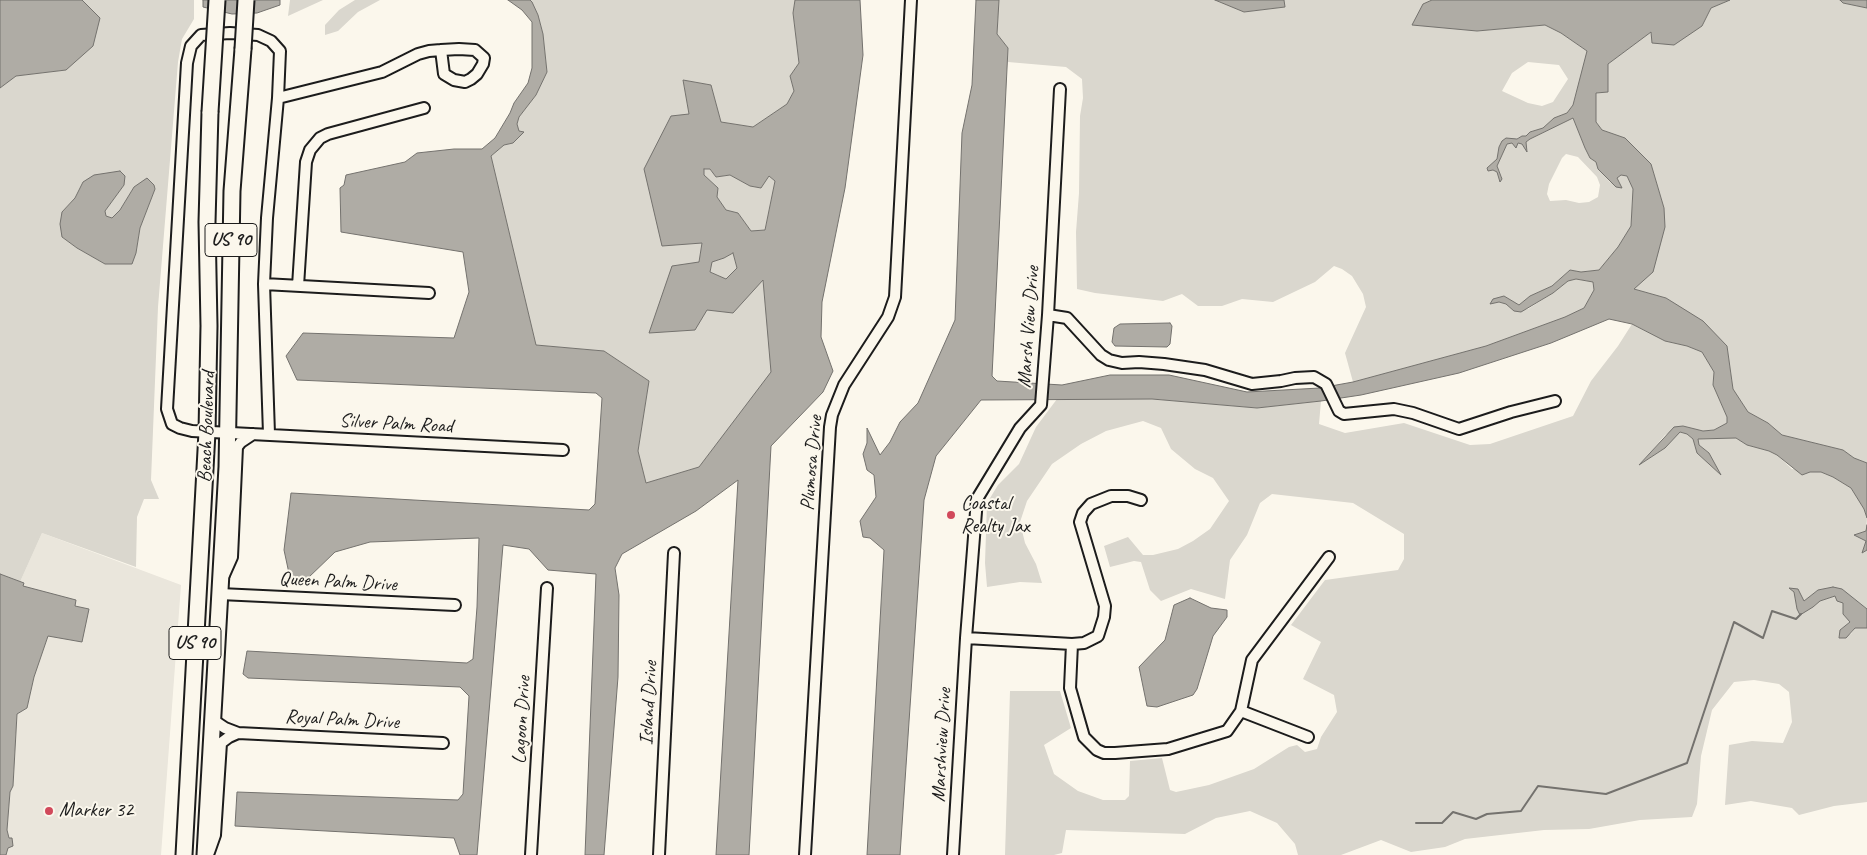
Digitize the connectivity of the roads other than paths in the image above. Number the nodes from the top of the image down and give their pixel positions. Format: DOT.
graph roads {
  1 [pos="217,0"];
  2 [pos="246,0"];
  3 [pos="911,0"];
  4 [pos="441,50"];
  5 [pos="1060,89"];
  6 [pos="278,98"];
  7 [pos="424,108"];
  8 [pos="264,284"];
  9 [pos="298,286"];
  10 [pos="428,293"];
  11 [pos="1048,315"];
  12 [pos="1555,401"];
  13 [pos="207,432"];
  14 [pos="228,432"];
  15 [pos="253,434"];
  16 [pos="269,434"];
  17 [pos="562,450"];
  18 [pos="205,468"];
  19 [pos="1141,500"];
  20 [pos="674,552"];
  21 [pos="1330,557"];
  22 [pos="221,588"];
  23 [pos="547,588"];
  24 [pos="455,605"];
  25 [pos="197,613"];
  26 [pos="966,638"];
  27 [pos="1072,644"];
  28 [pos="1241,711"];
  29 [pos="213,714"];
  30 [pos="238,733"];
  31 [pos="1308,737"];
  32 [pos="443,743"];
  33 [pos="189,761"];
  34 [pos="184,855"];
  35 [pos="192,855"];
  36 [pos="206,855"];
  37 [pos="531,855"];
  38 [pos="659,855"];
  39 [pos="805,855"];
  40 [pos="953,855"];
  1 -- 13 [label="highway, US 90, bridge"];
  2 -- 14 [label="highway, Beach Boulevard / US 90, bridge"];
  3 -- 39 [label="street, Plumosa Drive"];
  4 -- 6 [label="street"];
  5 -- 11 [label="street, Marsh View Drive"];
  6 -- 8 [label="street"];
  6 -- 13 [label="street, Silver Palm Road"];
  7 -- 9 [label="street"];
  8 -- 9 [label="street"];
  8 -- 16 [label="street"];
  9 -- 10 [label="street"];
  11 -- 12 [label="street"];
  11 -- 26 [label="street, Marsh View Drive"];
  13 -- 14 [label="street, Silver Palm Road"];
  13 -- 18 [label="highway, US 90"];
  14 -- 15 [label="street, Silver Palm Road"];
  14 -- 22 [label="highway, Beach Boulevard / US 90"];
  15 -- 16 [label="street, Silver Palm Road"];
  15 -- 22 [label="street"];
  16 -- 17 [label="street, Silver Palm Road"];
  18 -- 22 [label="highway"];
  18 -- 25 [label="highway, US 90"];
  19 -- 27 [label="street"];
  20 -- 38 [label="street, Island Drive"];
  21 -- 28 [label="street"];
  22 -- 24 [label="street, Queen Palm Drive"];
  22 -- 29 [label="highway, Beach Boulevard / US 90"];
  23 -- 37 [label="street, Lagoon Drive"];
  25 -- 29 [label="highway"];
  25 -- 33 [label="highway, US 90"];
  26 -- 27 [label="street"];
  26 -- 40 [label="street, Marshview Drive"];
  27 -- 28 [label="street"];
  28 -- 31 [label="street"];
  29 -- 30 [label="street, Royal Palm Drive"];
  29 -- 36 [label="highway, Beach Boulevard / US 90"];
  30 -- 32 [label="street, Royal Palm Drive"];
  30 -- 36 [label="street"];
  33 -- 34 [label="highway, US 90"];
  33 -- 35 [label="highway"];
}
